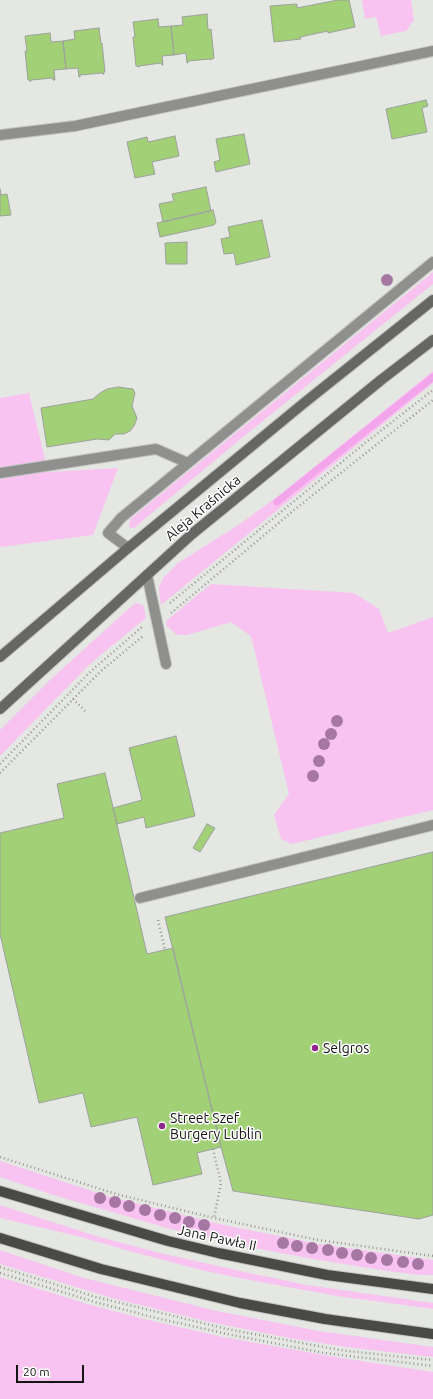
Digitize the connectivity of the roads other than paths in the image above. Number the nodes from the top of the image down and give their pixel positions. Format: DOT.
graph roads {
  1 [pos="433,51"];
  2 [pos="0,135"];
  3 [pos="433,262"];
  4 [pos="433,300"];
  5 [pos="433,340"];
  6 [pos="188,463"];
  7 [pos="0,473"];
  8 [pos="128,548"];
  9 [pos="147,575"];
  10 [pos="0,657"];
  11 [pos="166,664"];
  12 [pos="0,709"];
  13 [pos="433,825"];
  14 [pos="140,898"];
  15 [pos="0,1191"];
  16 [pos="0,1238"];
  17 [pos="433,1289"];
  18 [pos="433,1334"];
  1 -- 2 [label="street"];
  3 -- 6 [label="street"];
  4 -- 8 [label="main road, Aleja Kraśnicka"];
  5 -- 9 [label="main road, Aleja Kraśnicka"];
  6 -- 7 [label="street"];
  6 -- 8 [label="street"];
  8 -- 10 [label="main road, Aleja Kraśnicka"];
  9 -- 11 [label="street"];
  9 -- 12 [label="main road, Aleja Kraśnicka"];
  13 -- 14 [label="street"];
  15 -- 17 [label="main road, Jana Pawła II"];
  16 -- 18 [label="main road"];
}
